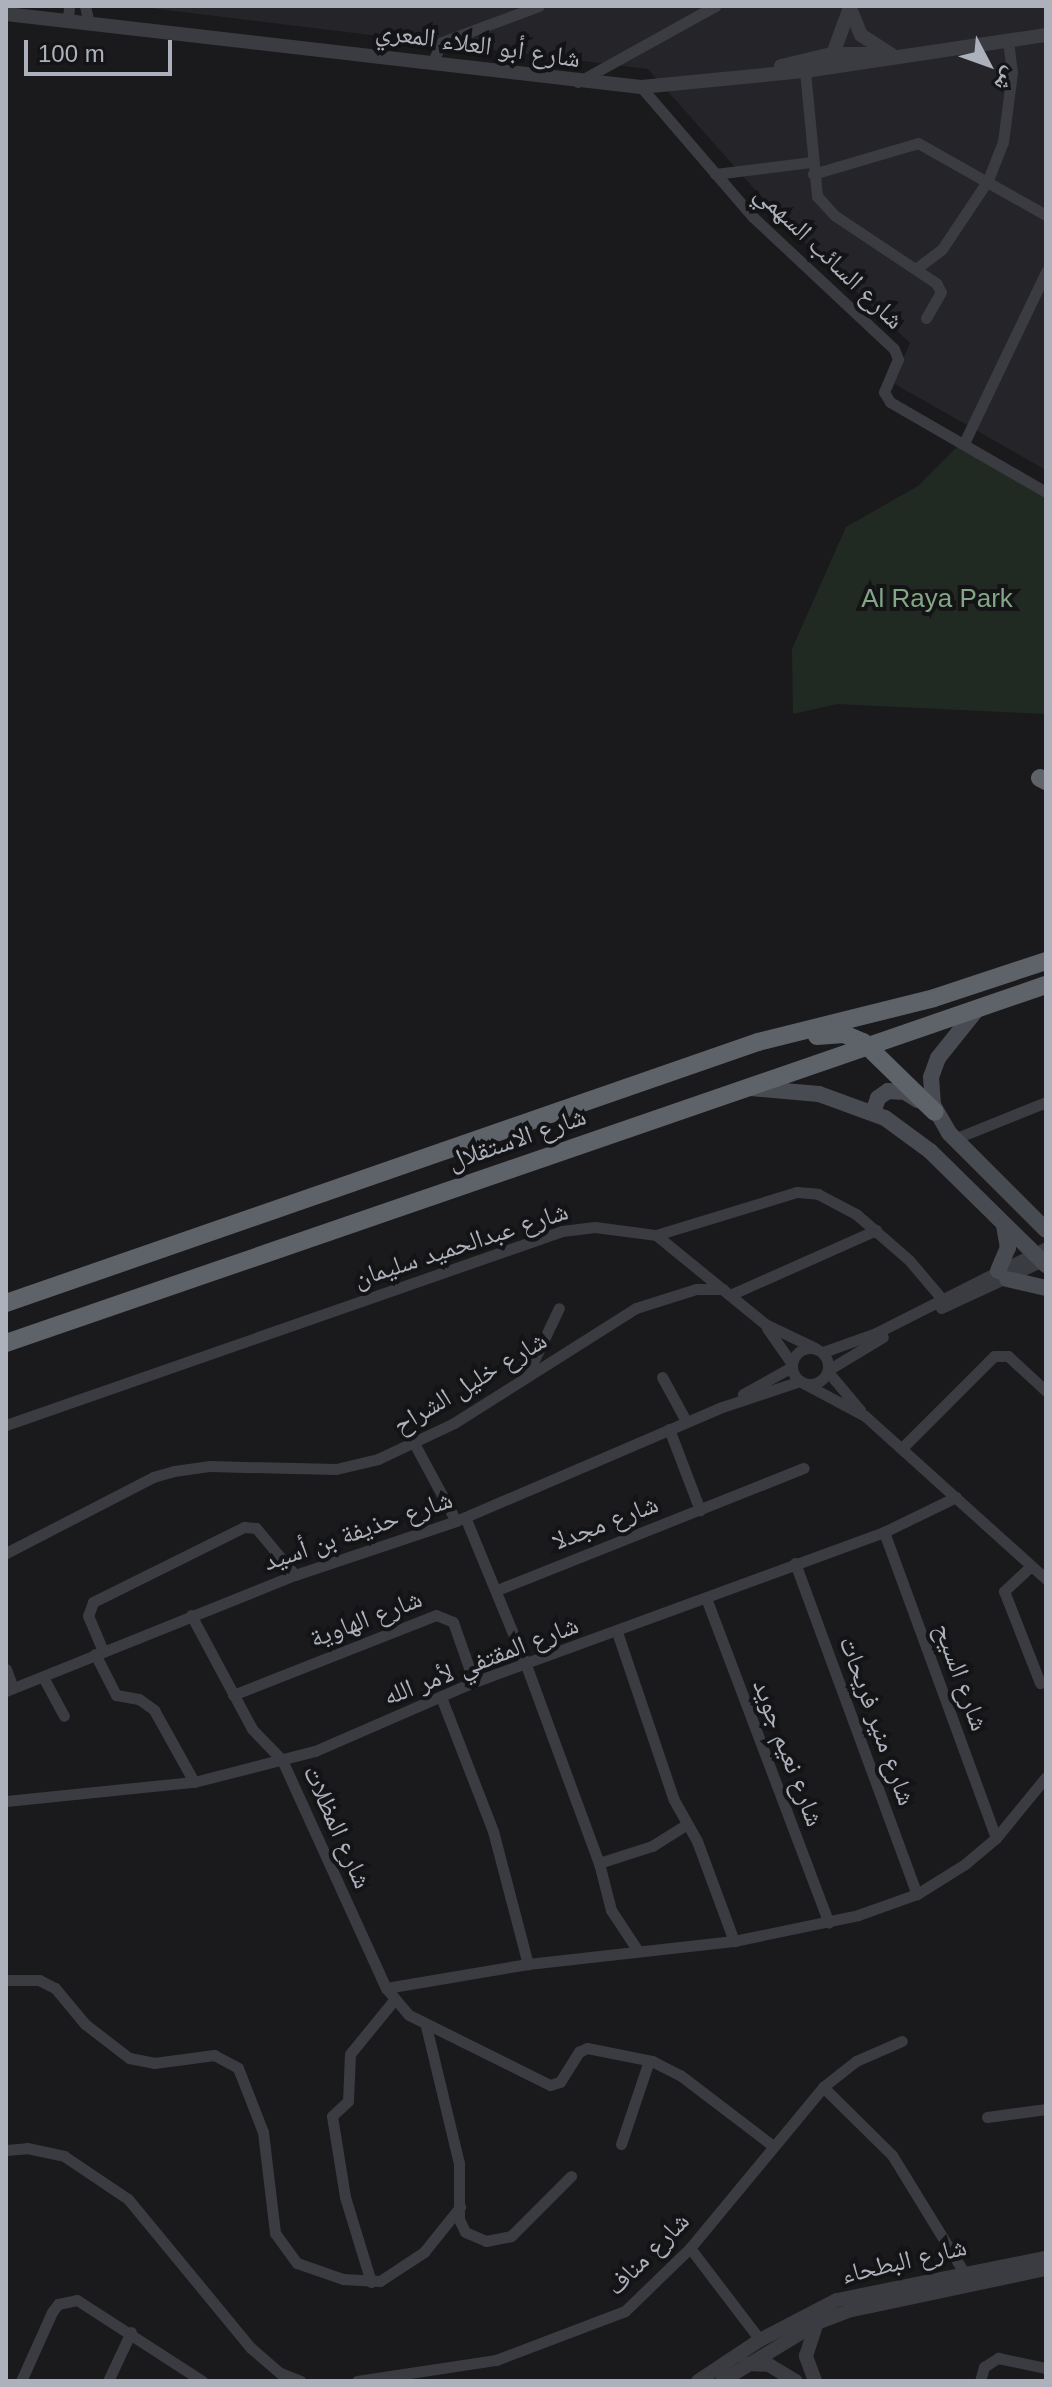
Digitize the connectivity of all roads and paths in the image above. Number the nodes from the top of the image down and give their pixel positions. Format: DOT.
graph roads {
  1 [pos="85,6"];
  2 [pos="539,6"];
  3 [pos="715,6"];
  4 [pos="850,7"];
  5 [pos="68,13"];
  6 [pos="6,14"];
  7 [pos="89,23"];
  8 [pos="1046,35"];
  9 [pos="1008,39"];
  10 [pos="888,56"];
  11 [pos="433,61"];
  12 [pos="830,61"];
  13 [pos="805,71"];
  14 [pos="753,74"];
  15 [pos="578,82"];
  16 [pos="641,87"];
  17 [pos="812,168"];
  18 [pos="715,174"];
  19 [pos="988,180"];
  20 [pos="1046,215"];
  21 [pos="917,268"];
  22 [pos="1046,272"];
  23 [pos="926,318"];
  24 [pos="964,443"];
  25 [pos="1046,492"];
  26 [pos="1046,961"];
  27 [pos="1046,985"];
  28 [pos="978,1008"];
  29 [pos="795,1032"];
  30 [pos="869,1047"];
  31 [pos="746,1088"];
  32 [pos="1046,1102"];
  33 [pos="873,1112"];
  34 [pos="935,1112"];
  35 [pos="954,1139"];
  36 [pos="1004,1223"];
  37 [pos="876,1230"];
  38 [pos="1046,1230"];
  39 [pos="656,1235"];
  40 [pos="1043,1257"];
  41 [pos="1003,1275"];
  42 [pos="1046,1288"];
  43 [pos="726,1292"];
  44 [pos="945,1302"];
  45 [pos="6,1303"];
  46 [pos="559,1308"];
  47 [pos="765,1324"];
  48 [pos="6,1343"];
  49 [pos="819,1350"];
  50 [pos="792,1365"];
  51 [pos="828,1371"];
  52 [pos="526,1376"];
  53 [pos="662,1377"];
  54 [pos="801,1382"];
  55 [pos="1046,1391"];
  56 [pos="722,1407"];
  57 [pos="865,1416"];
  58 [pos="686,1421"];
  59 [pos="6,1425"];
  60 [pos="669,1429"];
  61 [pos="415,1445"];
  62 [pos="902,1448"];
  63 [pos="804,1468"];
  64 [pos="956,1497"];
  65 [pos="700,1510"];
  66 [pos="460,1519"];
  67 [pos="884,1532"];
  68 [pos="6,1553"];
  69 [pos="795,1563"];
  70 [pos="1031,1566"];
  71 [pos="295,1575"];
  72 [pos="1046,1579"];
  73 [pos="497,1590"];
  74 [pos="706,1598"];
  75 [pos="191,1615"];
  76 [pos="617,1632"];
  77 [pos="99,1652"];
  78 [pos="526,1665"];
  79 [pos="6,1669"];
  80 [pos="43,1677"];
  81 [pos="474,1682"];
  82 [pos="1040,1683"];
  83 [pos="9,1690"];
  84 [pos="233,1695"];
  85 [pos="441,1697"];
  86 [pos="64,1716"];
  87 [pos="282,1760"];
  88 [pos="1046,1777"];
  89 [pos="194,1782"];
  90 [pos="6,1801"];
  91 [pos="685,1825"];
  92 [pos="996,1838"];
  93 [pos="599,1863"];
  94 [pos="917,1894"];
  95 [pos="829,1923"];
  96 [pos="734,1941"];
  97 [pos="638,1951"];
  98 [pos="528,1964"];
  99 [pos="6,1980"];
  100 [pos="386,1988"];
  101 [pos="394,2000"];
  102 [pos="426,2026"];
  103 [pos="902,2041"];
  104 [pos="649,2061"];
  105 [pos="823,2087"];
  106 [pos="1046,2109"];
  107 [pos="987,2117"];
  108 [pos="621,2144"];
  109 [pos="772,2145"];
  110 [pos="6,2150"];
  111 [pos="571,2176"];
  112 [pos="460,2207"];
  113 [pos="690,2248"];
  114 [pos="1046,2258"];
  115 [pos="1046,2269"];
  116 [pos="963,2271"];
  117 [pos="371,2282"];
  118 [pos="817,2323"];
  119 [pos="131,2332"];
  120 [pos="760,2340"];
  121 [pos="806,2356"];
  122 [pos="746,2364"];
  123 [pos="1046,2368"];
  124 [pos="790,2376"];
  125 [pos="198,2380"];
  126 [pos="21,2381"];
  127 [pos="108,2381"];
  128 [pos="301,2381"];
  129 [pos="357,2381"];
  130 [pos="698,2381"];
  131 [pos="722,2381"];
  132 [pos="815,2381"];
  133 [pos="980,2381"];
  1 -- 7 [label="street"];
  2 -- 11 [label="street"];
  3 -- 15 [label="street"];
  4 -- 10 [label="street"];
  4 -- 12 [label="street"];
  5 -- 6 [label="street, شارع أبو العلاء المعري"];
  5 -- 7 [label="street, شارع أبو العلاء المعري"];
  7 -- 11 [label="street, شارع أبو العلاء المعري"];
  8 -- 9 [label="street, شارع أبو العلاء المعري"];
  9 -- 10 [label="street, شارع أبو العلاء المعري"];
  9 -- 19 [label="street"];
  10 -- 12 [label="street, شارع أبو العلاء المعري"];
  11 -- 15 [label="street, شارع أبو العلاء المعري"];
  12 -- 13 [label="street, شارع أبو العلاء المعري"];
  12 -- 14 [label="street, شارع أبو العلاء المعري"];
  13 -- 14 [label="street, شارع أبو العلاء المعري"];
  13 -- 17 [label="street"];
  14 -- 16 [label="street, شارع أبو العلاء المعري"];
  15 -- 16 [label="street, شارع أبو العلاء المعري"];
  16 -- 18 [label="street, شارع السائب السهمي"];
  17 -- 18 [label="street"];
  17 -- 19 [label="street"];
  17 -- 21 [label="street"];
  18 -- 24 [label="street, شارع السائب السهمي"];
  19 -- 20 [label="street"];
  19 -- 21 [label="street"];
  21 -- 23 [label="street"];
  22 -- 24 [label="street"];
  24 -- 25 [label="street"];
  26 -- 29 [label="highway, شارع الاستقلال"];
  27 -- 28 [label="highway, شارع الاستقلال"];
  28 -- 30 [label="highway, شارع الاستقلال"];
  28 -- 34 [label="main road"];
  29 -- 30 [label="highway"];
  29 -- 45 [label="highway, شارع الاستقلال"];
  30 -- 31 [label="highway, شارع الاستقلال"];
  30 -- 34 [label="highway"];
  31 -- 33 [label="main road"];
  31 -- 48 [label="highway, شارع الاستقلال"];
  32 -- 35 [label="street"];
  33 -- 34 [label="main road"];
  33 -- 36 [label="main road"];
  34 -- 35 [label="main road"];
  35 -- 38 [label="main road"];
  36 -- 40 [label="main road"];
  36 -- 41 [label="main road"];
  37 -- 39 [label="street, شارع عبدالحميد سليمان"];
  37 -- 43 [label="street, شارع خليل الشراح"];
  37 -- 44 [label="street, شارع عبدالحميد سليمان"];
  39 -- 43 [label="street"];
  39 -- 59 [label="street, شارع عبدالحميد سليمان"];
  40 -- 41 [label="street"];
  41 -- 42 [label="main road"];
  41 -- 44 [label="street"];
  43 -- 47 [label="street"];
  43 -- 52 [label="street, شارع خليل الشراح"];
  44 -- 49 [label="street"];
  44 -- 51 [label="street"];
  46 -- 52 [label="street"];
  47 -- 49 [label="street"];
  47 -- 50 [label="street"];
  49 -- 50 [label="street"];
  49 -- 51 [label="street"];
  50 -- 54 [label="street"];
  50 -- 56 [label="street, شارع حذيفة بن أسيد"];
  51 -- 54 [label="street"];
  51 -- 57 [label="street"];
  52 -- 61 [label="street, شارع خليل الشراح"];
  53 -- 58 [label="street"];
  54 -- 56 [label="street, شارع حذيفة بن أسيد"];
  54 -- 57 [label="street"];
  55 -- 62 [label="street"];
  56 -- 58 [label="street, شارع حذيفة بن أسيد"];
  57 -- 62 [label="street"];
  58 -- 60 [label="street, شارع حذيفة بن أسيد"];
  60 -- 65 [label="street"];
  60 -- 66 [label="street, شارع حذيفة بن أسيد"];
  61 -- 66 [label="street"];
  61 -- 68 [label="street, شارع خليل الشراح"];
  62 -- 64 [label="street"];
  63 -- 65 [label="street, شارع مجدلا"];
  64 -- 67 [label="street, شارع المقتفي لأمر الله"];
  64 -- 70 [label="street"];
  65 -- 73 [label="street, شارع مجدلا"];
  66 -- 71 [label="street, شارع حذيفة بن أسيد"];
  66 -- 73 [label="street"];
  67 -- 69 [label="street, شارع المقتفي لأمر الله"];
  67 -- 92 [label="street, شارع السيح"];
  69 -- 74 [label="street, شارع المقتفي لأمر الله"];
  69 -- 94 [label="street, شارع منير فريحات"];
  70 -- 72 [label="street"];
  70 -- 82 [label="street"];
  71 -- 75 [label="street, شارع حذيفة بن أسيد"];
  71 -- 77 [label="street"];
  73 -- 78 [label="street"];
  74 -- 76 [label="street, شارع المقتفي لأمر الله"];
  74 -- 95 [label="street, شارع نعيم جويد"];
  75 -- 77 [label="street, شارع حذيفة بن أسيد"];
  75 -- 84 [label="street, شارع المظلات"];
  76 -- 78 [label="street, شارع المقتفي لأمر الله"];
  76 -- 91 [label="street"];
  77 -- 80 [label="street, شارع حذيفة بن أسيد"];
  77 -- 89 [label="street"];
  78 -- 81 [label="street, شارع المقتفي لأمر الله"];
  78 -- 93 [label="street"];
  79 -- 83 [label="street"];
  80 -- 83 [label="street, شارع حذيفة بن أسيد"];
  80 -- 86 [label="street"];
  81 -- 84 [label="street, شارع الهاوية"];
  81 -- 85 [label="street, شارع المقتفي لأمر الله"];
  84 -- 87 [label="street, شارع المظلات"];
  85 -- 87 [label="street, شارع المقتفي لأمر الله"];
  85 -- 98 [label="street"];
  87 -- 89 [label="street, شارع المقتفي لأمر الله"];
  87 -- 100 [label="street, شارع المظلات"];
  88 -- 92 [label="street"];
  89 -- 90 [label="street, شارع المقتفي لأمر الله"];
  91 -- 93 [label="street"];
  91 -- 96 [label="street"];
  92 -- 94 [label="street"];
  93 -- 97 [label="street"];
  94 -- 95 [label="street"];
  95 -- 96 [label="street"];
  96 -- 97 [label="street"];
  97 -- 98 [label="street"];
  98 -- 100 [label="street"];
  99 -- 117 [label="street"];
  100 -- 101 [label="street, شارع المظلات"];
  101 -- 102 [label="street, شارع المظلات"];
  101 -- 117 [label="street"];
  102 -- 104 [label="street, شارع المظلات"];
  102 -- 112 [label="street"];
  103 -- 105 [label="street, شارع مناف"];
  104 -- 108 [label="street"];
  104 -- 109 [label="street"];
  105 -- 109 [label="street, شارع مناف"];
  105 -- 116 [label="street"];
  106 -- 107 [label="street"];
  109 -- 113 [label="street, شارع مناف"];
  110 -- 128 [label="street"];
  111 -- 112 [label="street"];
  112 -- 117 [label="street"];
  113 -- 120 [label="street"];
  113 -- 129 [label="street, شارع مناف"];
  114 -- 116 [label="street, شارع البطحاء"];
  115 -- 118 [label="street, شارع البطحاء"];
  116 -- 120 [label="street, شارع البطحاء"];
  118 -- 121 [label="street"];
  118 -- 122 [label="street, شارع البطحاء"];
  119 -- 125 [label="street"];
  119 -- 126 [label="street"];
  119 -- 127 [label="street"];
  120 -- 130 [label="street, شارع البطحاء"];
  121 -- 124 [label="street"];
  121 -- 132 [label="street"];
  122 -- 124 [label="street"];
  122 -- 131 [label="street, شارع البطحاء"];
  123 -- 133 [label="street"];
}
